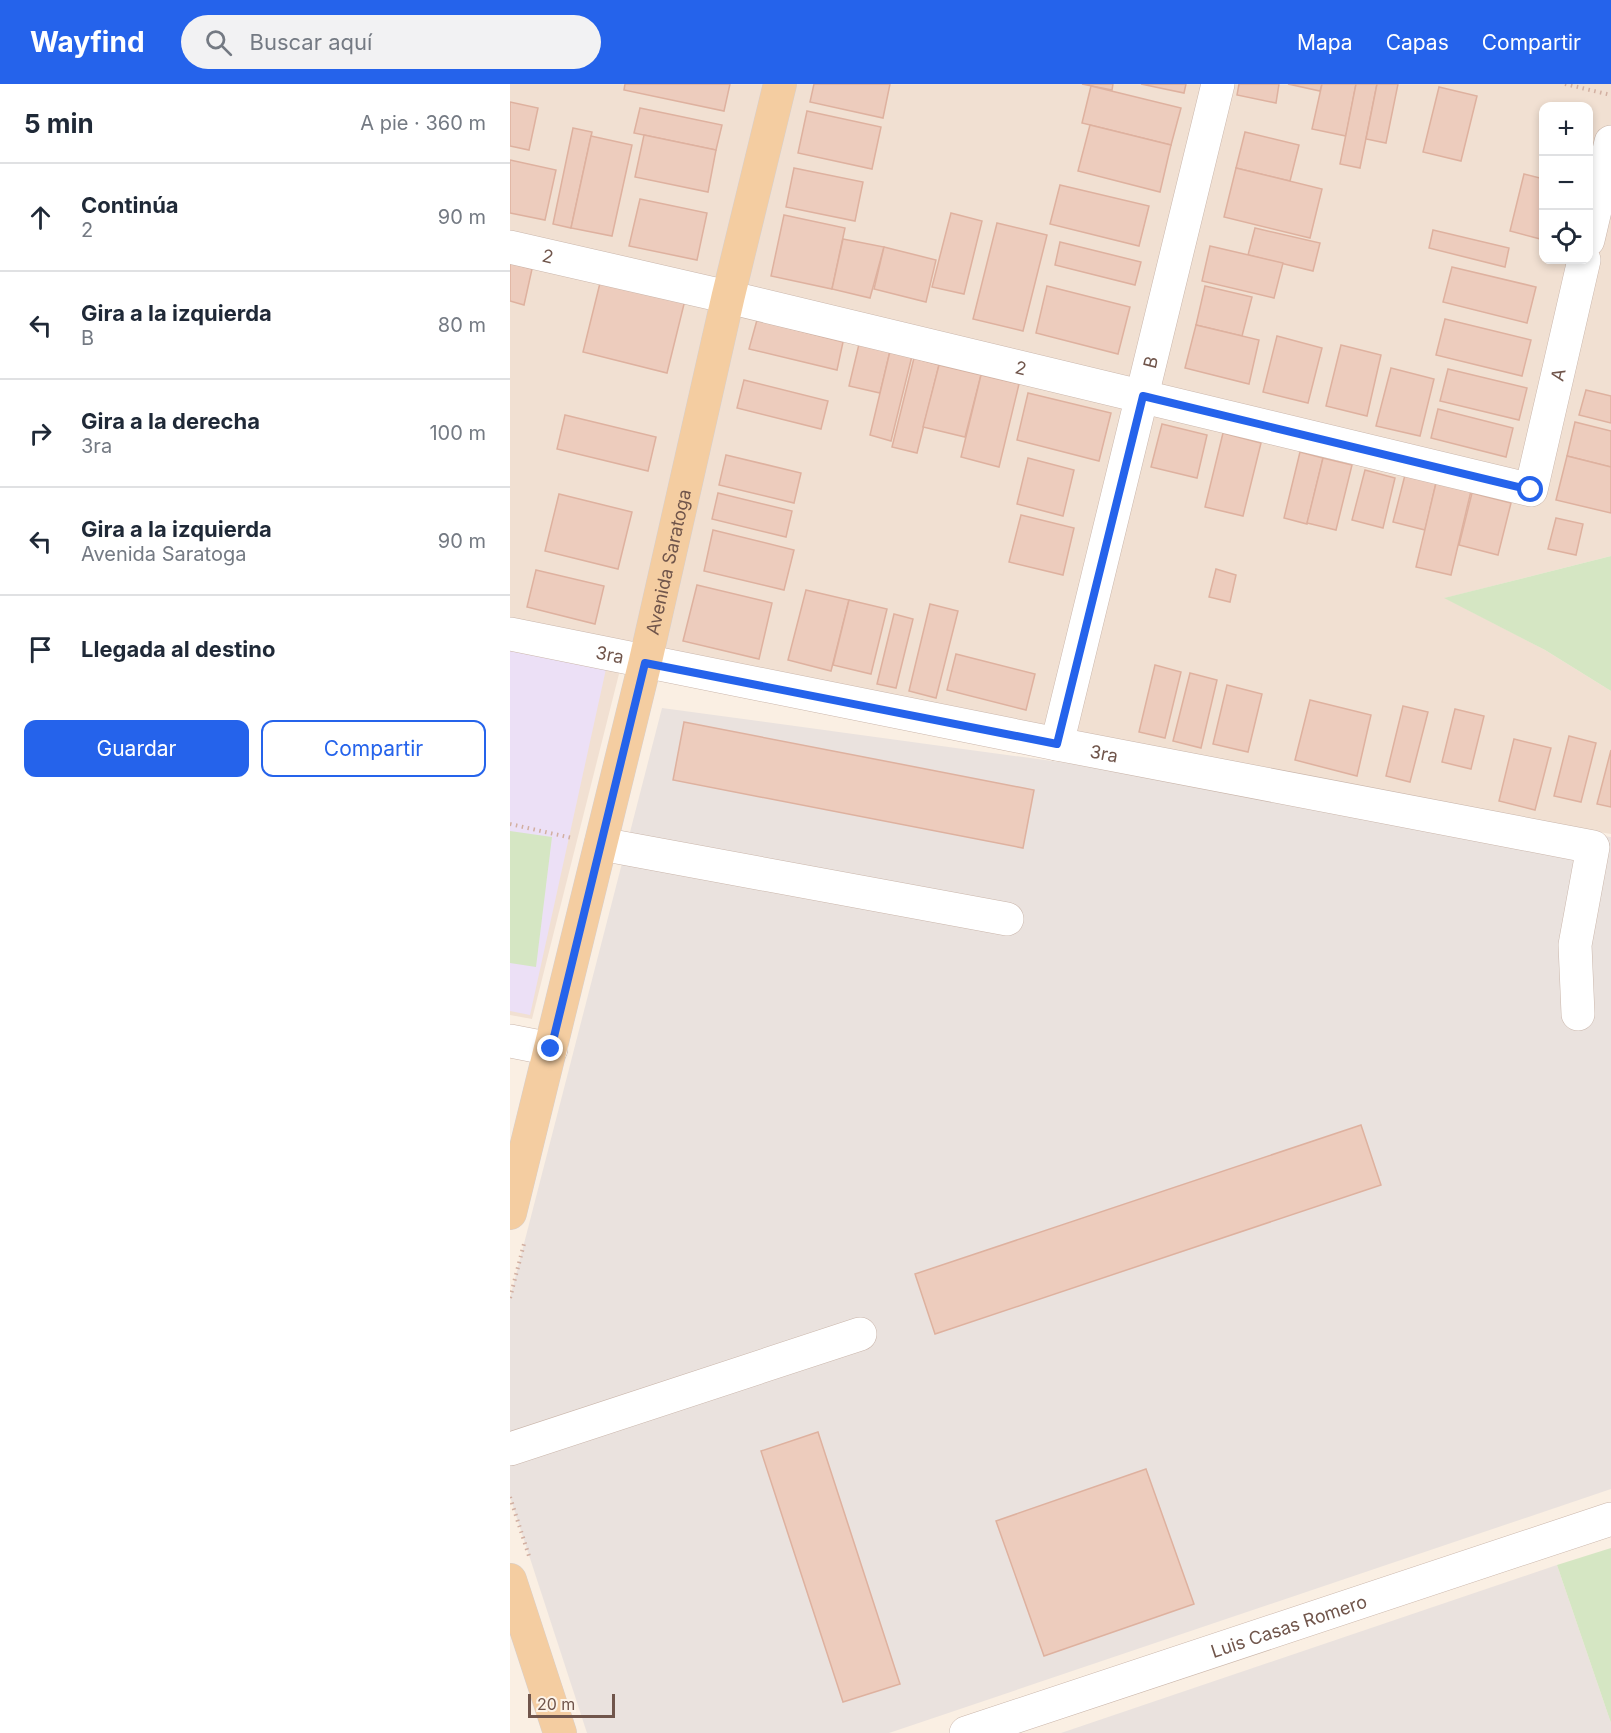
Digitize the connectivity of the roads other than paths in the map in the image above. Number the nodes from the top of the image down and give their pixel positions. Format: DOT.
graph roads {
  1 [pos="780,84"];
  2 [pos="1218,84"];
  3 [pos="1611,142"];
  4 [pos="1593,219"];
  5 [pos="510,247"];
  6 [pos="1583,264"];
  7 [pos="728,297"];
  8 [pos="1143,396"];
  9 [pos="1531,490"];
  10 [pos="510,634"];
  11 [pos="645,663"];
  12 [pos="1057,744"];
  13 [pos="588,841"];
  14 [pos="1007,919"];
  15 [pos="1578,1014"];
  16 [pos="510,1041"];
  17 [pos="551,1049"];
  18 [pos="510,1213"];
  19 [pos="860,1334"];
  20 [pos="510,1449"];
  21 [pos="1611,1519"];
  22 [pos="510,1580"];
  23 [pos="518,1633"];
  24 [pos="560,1733"];
  25 [pos="966,1733"];
  1 -- 7 [label="main road, Avenida Saratoga"];
  2 -- 8 [label="street, B"];
  3 -- 4 [label="street"];
  5 -- 7 [label="street, 2"];
  6 -- 9 [label="street, A"];
  7 -- 8 [label="street, 2"];
  7 -- 11 [label="main road, Avenida Saratoga"];
  8 -- 9 [label="street, 2"];
  8 -- 12 [label="street, B"];
  10 -- 11 [label="street, 3ra"];
  11 -- 12 [label="street, 3ra"];
  11 -- 13 [label="main road, Avenida Saratoga"];
  12 -- 15 [label="street, 3ra"];
  13 -- 14 [label="street"];
  13 -- 17 [label="main road, Avenida Saratoga"];
  16 -- 17 [label="street"];
  17 -- 18 [label="main road, Avenida Saratoga"];
  19 -- 20 [label="street"];
  21 -- 25 [label="street, Luis Casas Romero"];
  22 -- 23 [label="main road"];
  23 -- 24 [label="main road"];
}
